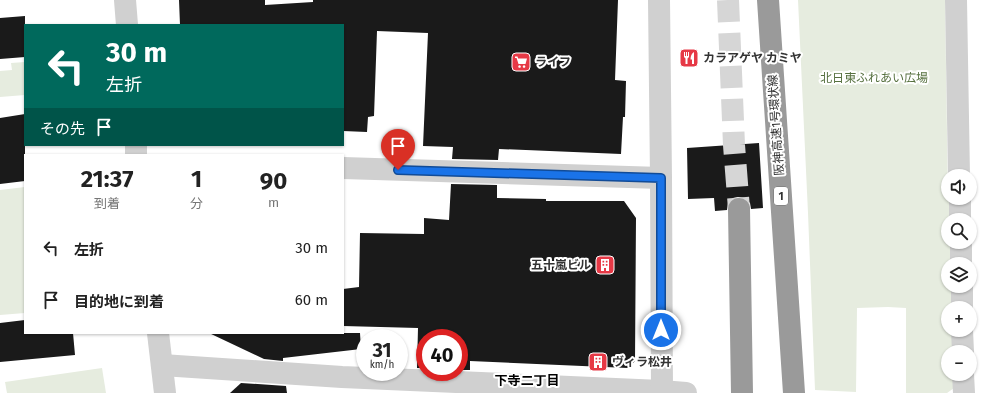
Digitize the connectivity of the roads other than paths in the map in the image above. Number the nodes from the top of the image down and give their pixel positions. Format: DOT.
graph roads {
  1 [pos="125,0"];
  2 [pos="659,0"];
  3 [pos="768,0"];
  4 [pos="956,0"];
  5 [pos="126,24"];
  6 [pos="344,168"];
  7 [pos="959,169"];
  8 [pos="661,178"];
  9 [pos="739,209"];
  10 [pos="158,334"];
  11 [pos="162,365"];
  12 [pos="963,381"];
  13 [pos="662,392"];
  14 [pos="165,393"];
  15 [pos="686,393"];
  16 [pos="742,393"];
  17 [pos="794,393"];
  18 [pos="964,393"];
  1 -- 5 [label="street"];
  2 -- 8 [label="street"];
  3 -- 17 [label="highway, 阪神高速1号環状線 / 1"];
  4 -- 7 [label="street"];
  6 -- 8 [label="street"];
  8 -- 13 [label="street"];
  9 -- 16 [label="highway"];
  10 -- 11 [label="street"];
  11 -- 13 [label="street"];
  11 -- 14 [label="street"];
  12 -- 18 [label="street"];
  13 -- 15 [label="street"];
}
